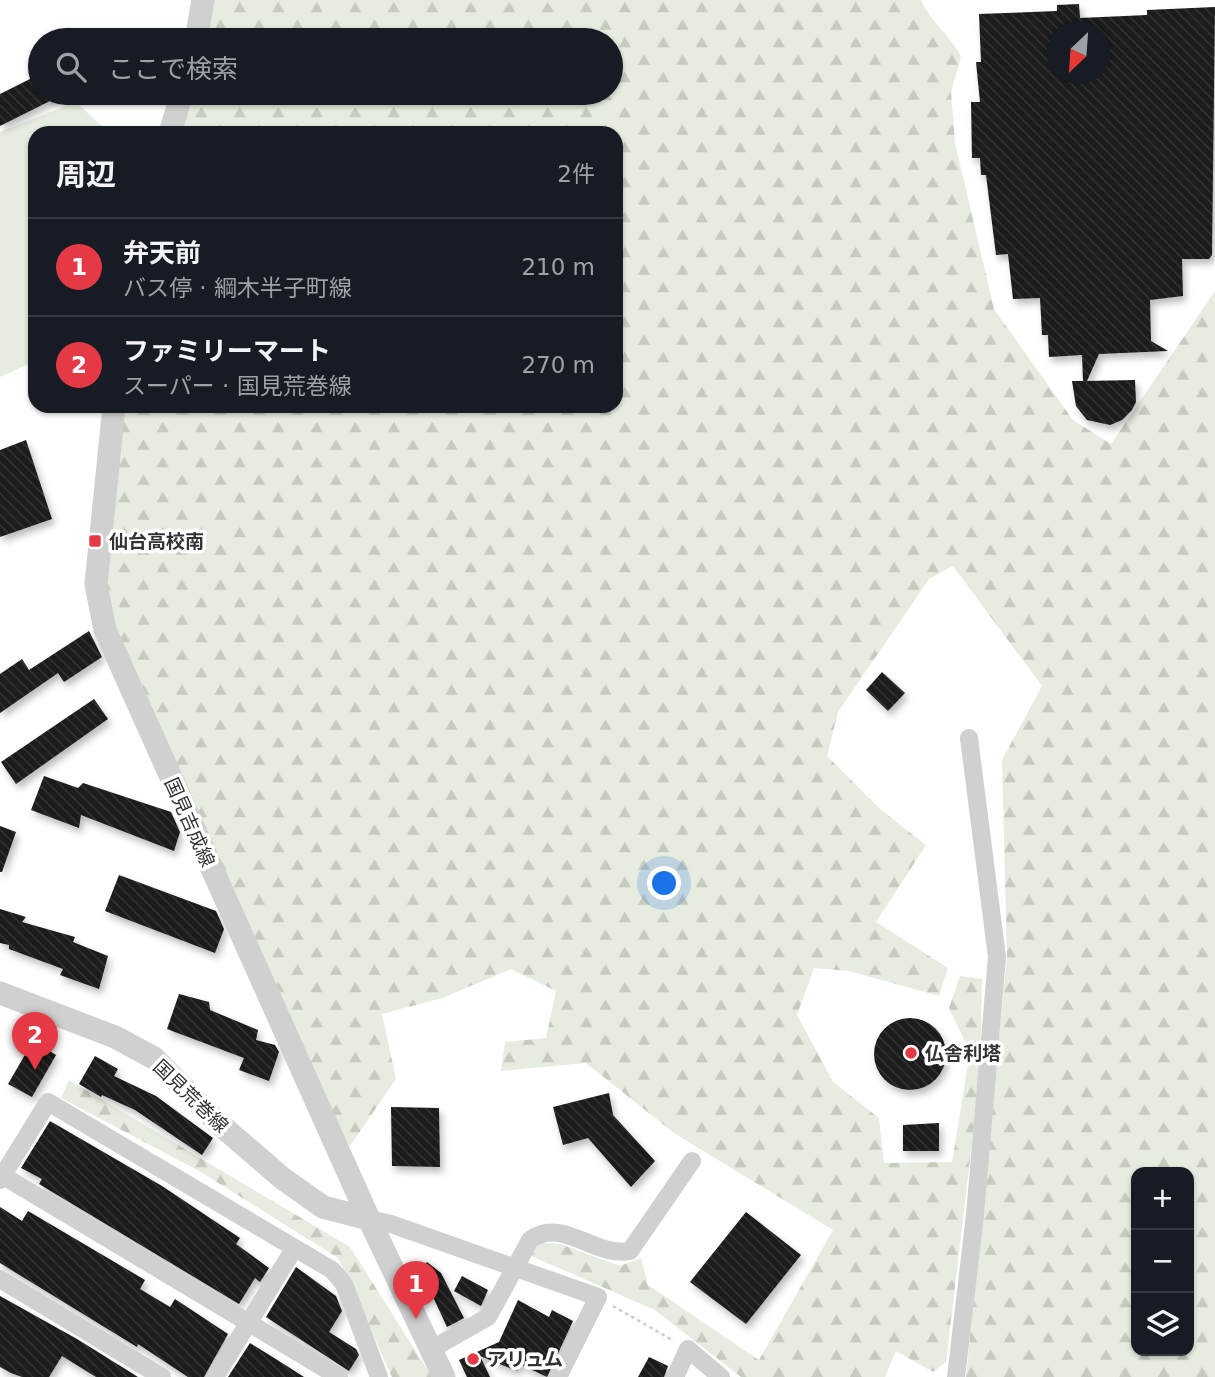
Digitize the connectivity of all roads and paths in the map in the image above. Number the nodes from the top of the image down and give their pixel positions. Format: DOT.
graph roads {
  1 [pos="204,0"];
  2 [pos="198,28"];
  3 [pos="178,105"];
  4 [pos="172,126"];
  5 [pos="113,413"];
  6 [pos="969,738"];
  7 [pos="0,993"];
  8 [pos="692,1161"];
  9 [pos="1,1177"];
  10 [pos="369,1219"];
  11 [pos="294,1249"];
  12 [pos="514,1269"];
  13 [pos="0,1279"];
  14 [pos="598,1297"];
  15 [pos="248,1323"];
  16 [pos="688,1349"];
  17 [pos="430,1350"];
  18 [pos="162,1377"];
  19 [pos="215,1377"];
  20 [pos="339,1377"];
  21 [pos="379,1377"];
  22 [pos="444,1377"];
  23 [pos="558,1377"];
  24 [pos="675,1377"];
  25 [pos="721,1377"];
  26 [pos="956,1377"];
  1 -- 2 [label="street"];
  3 -- 4 [label="street"];
  5 -- 10 [label="street, 国見吉成線"];
  6 -- 26 [label="street"];
  7 -- 10 [label="street, 国見荒巻線"];
  8 -- 12 [label="street"];
  9 -- 11 [label="street"];
  9 -- 15 [label="street"];
  10 -- 12 [label="street"];
  10 -- 17 [label="street, 国見吉成線"];
  11 -- 15 [label="street"];
  11 -- 21 [label="street"];
  12 -- 14 [label="street"];
  12 -- 17 [label="street"];
  13 -- 18 [label="street"];
  14 -- 16 [label="path"];
  14 -- 23 [label="street"];
  15 -- 19 [label="street"];
  15 -- 20 [label="street"];
  16 -- 24 [label="street"];
  16 -- 25 [label="street"];
  17 -- 22 [label="street, 国見吉成線"];
}
